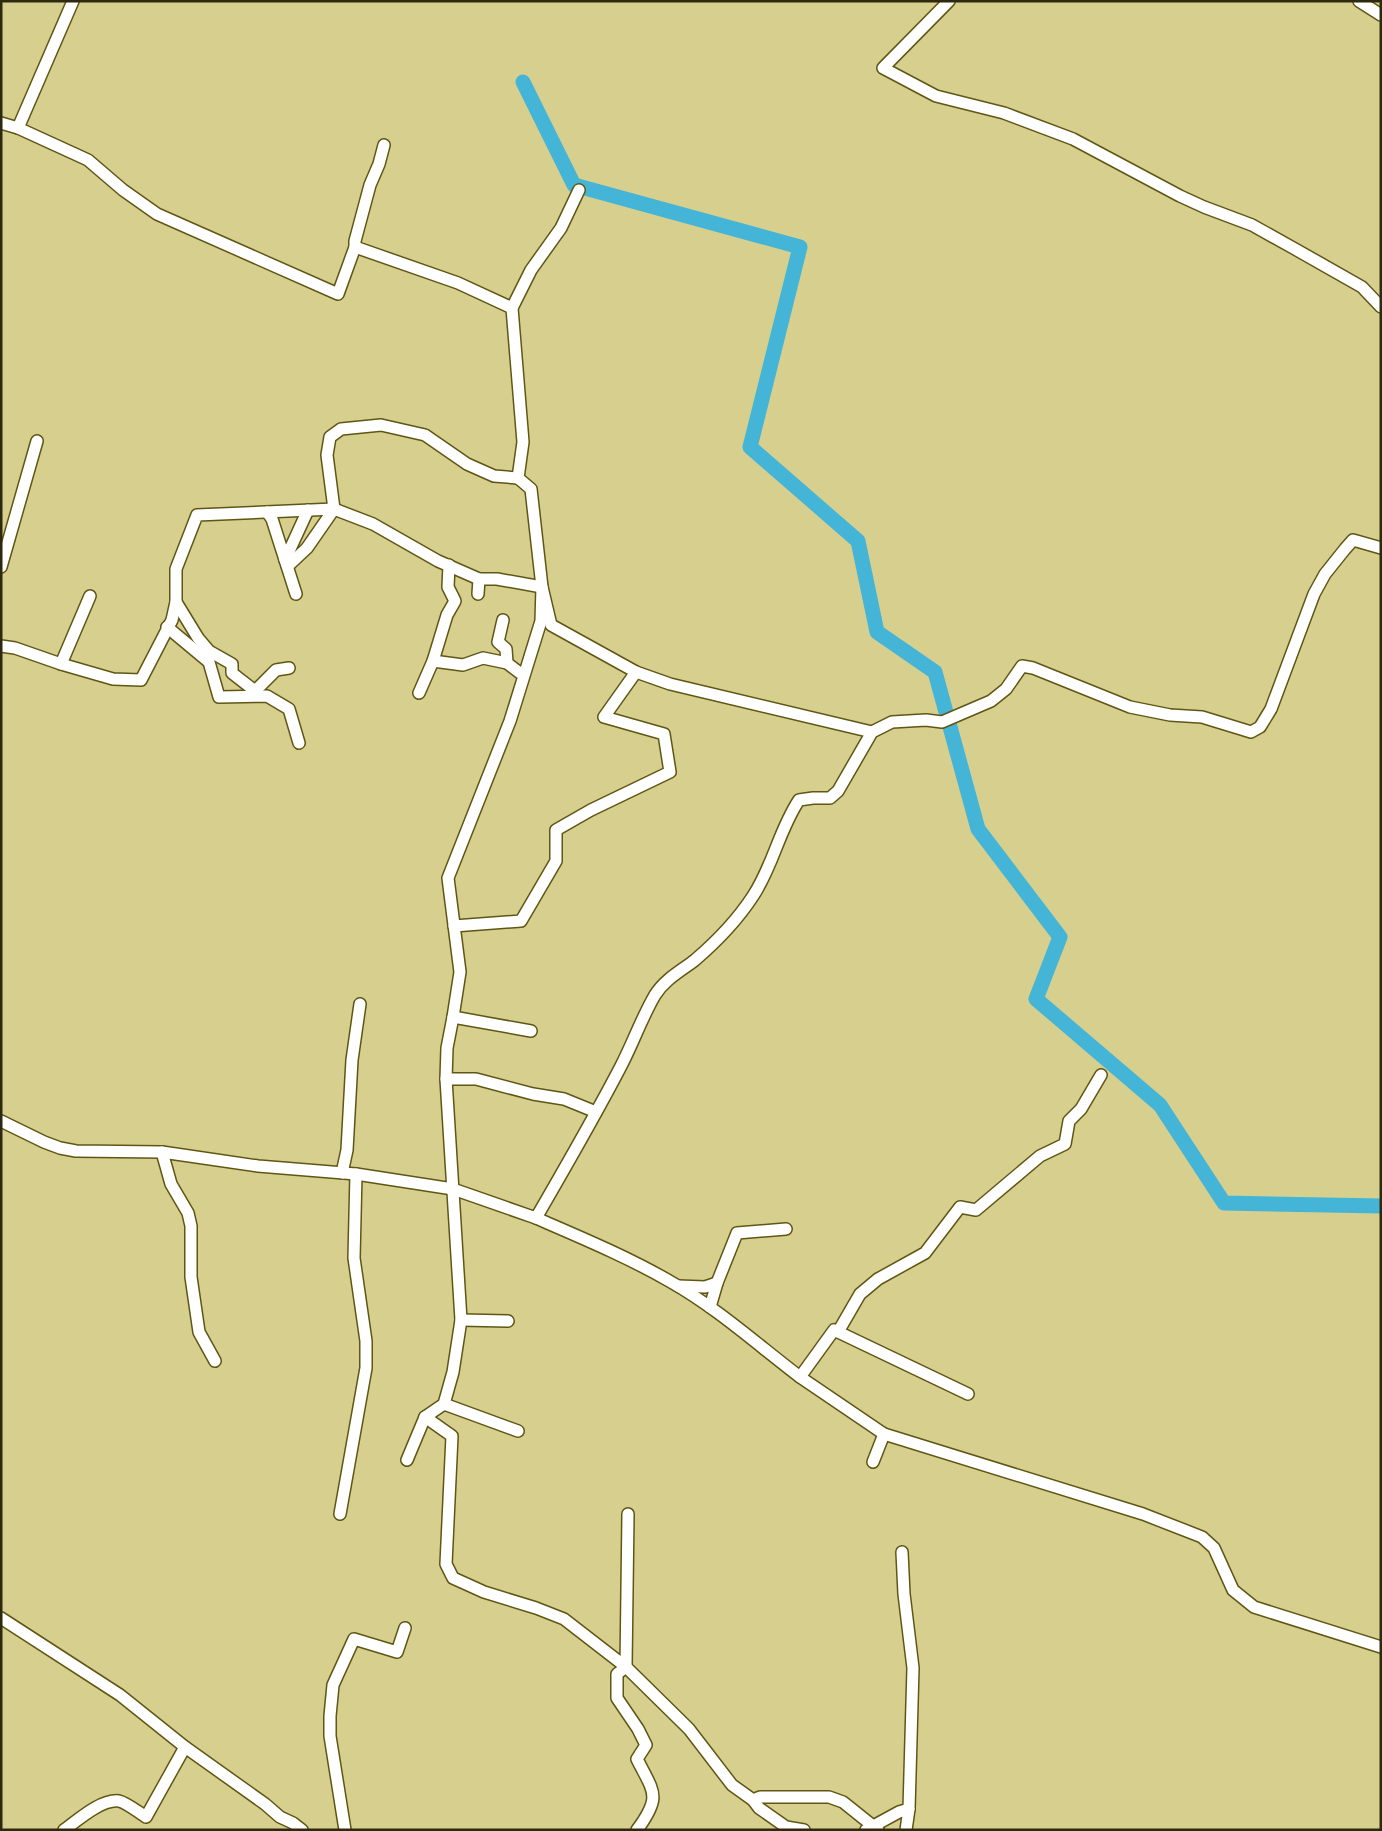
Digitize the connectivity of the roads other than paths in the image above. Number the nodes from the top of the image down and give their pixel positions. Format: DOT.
graph roads {
  1 [pos="73,1"];
  2 [pos="949,1"];
  3 [pos="1359,1"];
  4 [pos="1381,15"];
  5 [pos="1,124"];
  6 [pos="18,128"];
  7 [pos="384,145"];
  8 [pos="579,190"];
  9 [pos="355,247"];
  10 [pos="1381,307"];
  11 [pos="512,308"];
  12 [pos="37,442"];
  13 [pos="518,478"];
  14 [pos="334,509"];
  15 [pos="308,510"];
  16 [pos="267,512"];
  17 [pos="1381,548"];
  18 [pos="3,552"];
  19 [pos="286,563"];
  20 [pos="449,565"];
  21 [pos="1,567"];
  22 [pos="479,579"];
  23 [pos="542,588"];
  24 [pos="296,594"];
  25 [pos="478,594"];
  26 [pos="90,596"];
  27 [pos="176,602"];
  28 [pos="503,620"];
  29 [pos="167,627"];
  30 [pos="1,646"];
  31 [pos="432,661"];
  32 [pos="507,663"];
  33 [pos="61,664"];
  34 [pos="289,668"];
  35 [pos="636,672"];
  36 [pos="524,673"];
  37 [pos="419,694"];
  38 [pos="872,732"];
  39 [pos="299,743"];
  40 [pos="454,926"];
  41 [pos="360,1004"];
  42 [pos="453,1017"];
  43 [pos="532,1031"];
  44 [pos="1100,1075"];
  45 [pos="446,1078"];
  46 [pos="596,1112"];
  47 [pos="1,1121"];
  48 [pos="162,1152"];
  49 [pos="342,1173"];
  50 [pos="356,1174"];
  51 [pos="452,1189"];
  52 [pos="536,1218"];
  53 [pos="786,1229"];
  54 [pos="717,1283"];
  55 [pos="677,1285"];
  56 [pos="710,1308"];
  57 [pos="461,1320"];
  58 [pos="508,1321"];
  59 [pos="838,1332"];
  60 [pos="215,1361"];
  61 [pos="800,1378"];
  62 [pos="968,1394"];
  63 [pos="444,1404"];
  64 [pos="425,1417"];
  65 [pos="518,1431"];
  66 [pos="884,1434"];
  67 [pos="407,1460"];
  68 [pos="873,1462"];
  69 [pos="340,1514"];
  70 [pos="628,1514"];
  71 [pos="902,1552"];
  72 [pos="1,1618"];
  73 [pos="406,1628"];
  74 [pos="1381,1647"];
  75 [pos="626,1666"];
  76 [pos="185,1747"];
  77 [pos="754,1800"];
  78 [pos="909,1809"];
  79 [pos="873,1829"];
  80 [pos="64,1830"];
  81 [pos="302,1830"];
  82 [pos="345,1830"];
  83 [pos="637,1830"];
  84 [pos="804,1830"];
  85 [pos="906,1830"];
  1 -- 6 [label="street"];
  2 -- 10 [label="street"];
  3 -- 4 [label="street"];
  5 -- 6 [label="street"];
  6 -- 9 [label="street"];
  7 -- 9 [label="street"];
  8 -- 11 [label="street"];
  9 -- 11 [label="street"];
  11 -- 13 [label="street"];
  12 -- 18 [label="street"];
  13 -- 14 [label="street"];
  13 -- 23 [label="street"];
  14 -- 15 [label="street"];
  14 -- 19 [label="street"];
  14 -- 20 [label="street"];
  15 -- 16 [label="street"];
  15 -- 19 [label="street"];
  16 -- 19 [label="street"];
  16 -- 27 [label="street"];
  17 -- 38 [label="street"];
  18 -- 21 [label="street"];
  19 -- 24 [label="street"];
  20 -- 22 [label="street"];
  20 -- 31 [label="street"];
  22 -- 23 [label="street"];
  22 -- 25 [label="street"];
  23 -- 35 [label="street"];
  23 -- 36 [label="street"];
  26 -- 33 [label="street"];
  27 -- 29 [label="street"];
  27 -- 34 [label="street"];
  28 -- 32 [label="street"];
  29 -- 33 [label="street"];
  29 -- 39 [label="street"];
  30 -- 33 [label="street"];
  31 -- 32 [label="street"];
  31 -- 37 [label="street"];
  32 -- 36 [label="street"];
  35 -- 38 [label="street"];
  35 -- 40 [label="street"];
  36 -- 40 [label="street"];
  38 -- 46 [label="street"];
  40 -- 42 [label="street"];
  41 -- 49 [label="street"];
  42 -- 43 [label="street"];
  42 -- 45 [label="street"];
  44 -- 59 [label="street"];
  45 -- 46 [label="street"];
  45 -- 51 [label="street"];
  46 -- 52 [label="street"];
  47 -- 48 [label="street"];
  48 -- 49 [label="street"];
  48 -- 60 [label="street"];
  49 -- 50 [label="street"];
  50 -- 51 [label="street"];
  50 -- 69 [label="street"];
  51 -- 52 [label="street"];
  51 -- 57 [label="street"];
  52 -- 55 [label="street"];
  53 -- 54 [label="street"];
  54 -- 55 [label="street"];
  54 -- 56 [label="street"];
  55 -- 56 [label="street"];
  56 -- 61 [label="street"];
  57 -- 58 [label="street"];
  57 -- 63 [label="street"];
  59 -- 61 [label="street"];
  59 -- 62 [label="street"];
  61 -- 66 [label="street"];
  63 -- 64 [label="street"];
  63 -- 65 [label="street"];
  64 -- 67 [label="street"];
  64 -- 75 [label="street"];
  66 -- 68 [label="street"];
  66 -- 74 [label="street"];
  70 -- 75 [label="street"];
  71 -- 78 [label="street"];
  72 -- 76 [label="street"];
  73 -- 82 [label="street"];
  75 -- 77 [label="street"];
  75 -- 83 [label="street"];
  76 -- 80 [label="street"];
  76 -- 81 [label="street"];
  77 -- 79 [label="street"];
  77 -- 84 [label="street"];
  78 -- 79 [label="street"];
  78 -- 85 [label="street"];
}
